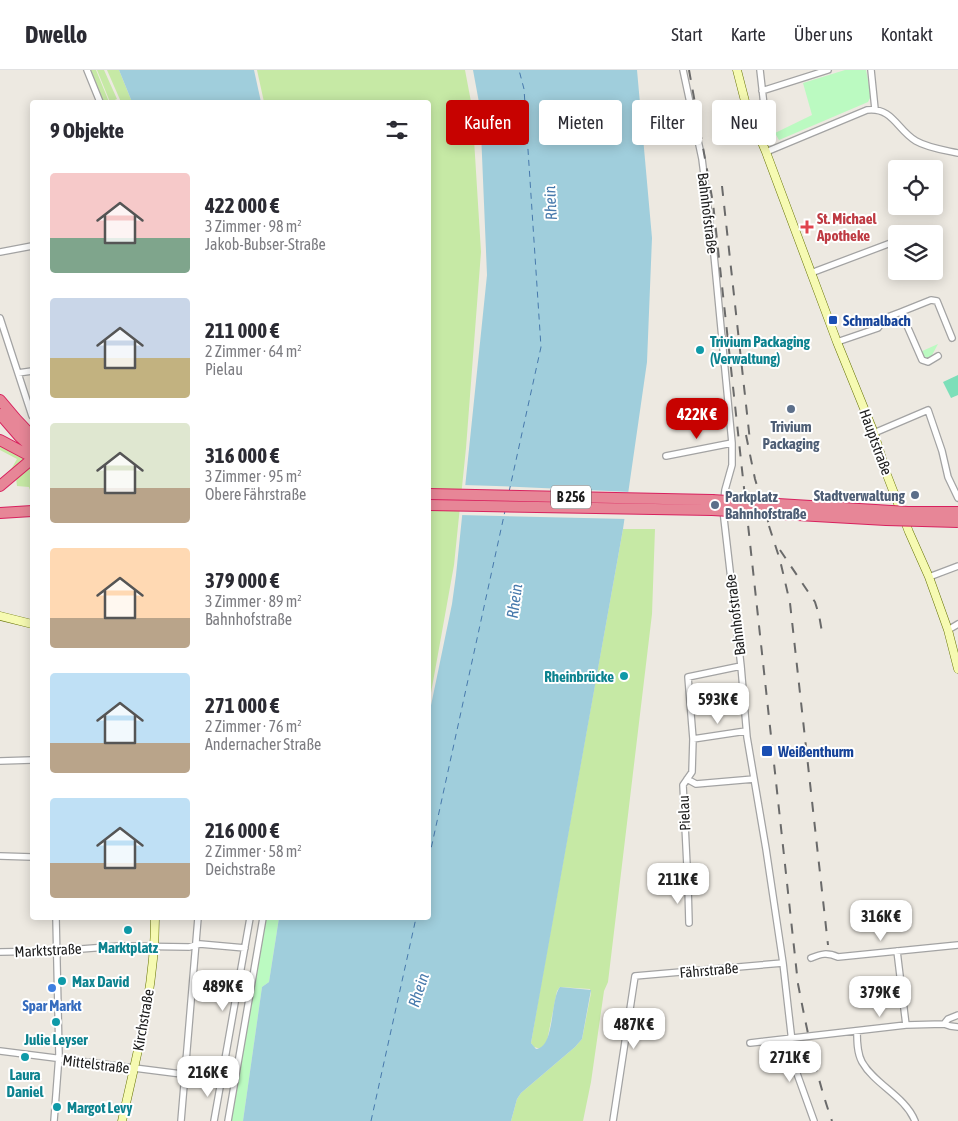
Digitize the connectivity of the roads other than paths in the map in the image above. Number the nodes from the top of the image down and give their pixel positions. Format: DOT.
graph roads {
  1 [pos="87,70"];
  2 [pos="683,70"];
  3 [pos="737,70"];
  4 [pos="760,70"];
  5 [pos="828,70"];
  6 [pos="870,70"];
  7 [pos="762,90"];
  8 [pos="99,100"];
  9 [pos="745,100"];
  10 [pos="763,100"];
  11 [pos="876,109"];
  12 [pos="763,145"];
  13 [pos="766,152"];
  14 [pos="958,153"];
  15 [pos="888,245"];
  16 [pos="30,246"];
  17 [pos="0,252"];
  18 [pos="812,273"];
  19 [pos="901,312"];
  20 [pos="0,318"];
  21 [pos="952,338"];
  22 [pos="837,342"];
  23 [pos="938,356"];
  24 [pos="30,371"];
  25 [pos="18,373"];
  26 [pos="0,400"];
  27 [pos="30,410"];
  28 [pos="0,414"];
  29 [pos="874,433"];
  30 [pos="30,434"];
  31 [pos="0,440"];
  32 [pos="732,443"];
  33 [pos="30,446"];
  34 [pos="666,456"];
  35 [pos="30,457"];
  36 [pos="30,460"];
  37 [pos="0,486"];
  38 [pos="431,494"];
  39 [pos="958,498"];
  40 [pos="431,505"];
  41 [pos="30,511"];
  42 [pos="958,512"];
  43 [pos="0,513"];
  44 [pos="958,522"];
  45 [pos="958,566"];
  46 [pos="929,577"];
  47 [pos="1,618"];
  48 [pos="30,624"];
  49 [pos="958,624"];
  50 [pos="948,630"];
  51 [pos="741,666"];
  52 [pos="958,670"];
  53 [pos="746,731"];
  54 [pos="693,739"];
  55 [pos="30,760"];
  56 [pos="0,761"];
  57 [pos="687,779"];
  58 [pos="754,779"];
  59 [pos="0,856"];
  60 [pos="30,857"];
  61 [pos="688,886"];
  62 [pos="662,890"];
  63 [pos="56,920"];
  64 [pos="155,920"];
  65 [pos="198,920"];
  66 [pos="250,920"];
  67 [pos="263,920"];
  68 [pos="689,923"];
  69 [pos="196,945"];
  70 [pos="958,945"];
  71 [pos="155,947"];
  72 [pos="245,948"];
  73 [pos="57,951"];
  74 [pos="898,951"];
  75 [pos="0,952"];
  76 [pos="810,958"];
  77 [pos="783,963"];
  78 [pos="957,1017"];
  79 [pos="944,1024"];
  80 [pos="906,1025"];
  81 [pos="958,1027"];
  82 [pos="856,1031"];
  83 [pos="792,1038"];
  84 [pos="750,1043"];
  85 [pos="0,1051"];
  86 [pos="59,1059"];
  87 [pos="134,1068"];
  88 [pos="185,1074"];
  89 [pos="221,1079"];
  90 [pos="54,1121"];
  91 [pos="122,1121"];
  92 [pos="181,1121"];
  93 [pos="214,1121"];
  94 [pos="228,1121"];
  95 [pos="613,1121"];
  96 [pos="814,1121"];
  97 [pos="915,1121"];
  1 -- 8 [label="street"];
  2 -- 32 [label="street, Bahnhofstraße"];
  3 -- 9 [label="main road, Hauptstraße"];
  4 -- 7 [label="street"];
  5 -- 7 [label="street"];
  6 -- 11 [label="street"];
  7 -- 10 [label="street"];
  11 -- 13 [label="street"];
  11 -- 14 [label="street"];
  12 -- 13 [label="main road, Hauptstraße"];
  13 -- 18 [label="main road, Hauptstraße"];
  15 -- 18 [label="street"];
  16 -- 17 [label="street"];
  18 -- 22 [label="main road, Hauptstraße"];
  19 -- 21 [label="street"];
  19 -- 22 [label="street"];
  19 -- 23 [label="street"];
  20 -- 25 [label="street"];
  22 -- 29 [label="main road, Hauptstraße"];
  24 -- 25 [label="street"];
  25 -- 27 [label="street"];
  26 -- 30 [label="highway"];
  28 -- 33 [label="highway"];
  29 -- 39 [label="street"];
  29 -- 46 [label="main road, Hauptstraße"];
  31 -- 35 [label="highway"];
  32 -- 34 [label="street"];
  32 -- 51 [label="street, Bahnhofstraße"];
  36 -- 37 [label="highway"];
  38 -- 42 [label="highway, B 256, bridge"];
  40 -- 44 [label="highway, B 256, bridge"];
  41 -- 43 [label="highway"];
  45 -- 46 [label="street"];
  46 -- 50 [label="main road, Hauptstraße"];
  47 -- 48 [label="main road"];
  49 -- 50 [label="street"];
  50 -- 52 [label="main road, Hauptstraße"];
  51 -- 53 [label="street, Bahnhofstraße"];
  51 -- 54 [label="street, Pielau"];
  53 -- 54 [label="street"];
  53 -- 58 [label="street, Bahnhofstraße"];
  54 -- 57 [label="street, Pielau"];
  55 -- 56 [label="street"];
  57 -- 58 [label="street"];
  57 -- 61 [label="street, Pielau"];
  58 -- 77 [label="street, Bahnhofstraße"];
  59 -- 60 [label="street"];
  61 -- 62 [label="street"];
  61 -- 68 [label="street, Pielau"];
  63 -- 73 [label="street"];
  64 -- 71 [label="main road, Kirchstraße"];
  65 -- 69 [label="street"];
  66 -- 72 [label="street"];
  67 -- 94 [label="street"];
  69 -- 71 [label="street, Marktstraße"];
  69 -- 72 [label="street, Marktstraße"];
  69 -- 88 [label="street"];
  70 -- 74 [label="street"];
  71 -- 73 [label="street, Marktstraße"];
  71 -- 87 [label="main road, Kirchstraße"];
  72 -- 89 [label="street"];
  73 -- 75 [label="street, Marktstraße"];
  73 -- 86 [label="street"];
  74 -- 76 [label="street"];
  74 -- 80 [label="street"];
  77 -- 83 [label="street, Bahnhofstraße"];
  77 -- 95 [label="street, Fährstraße"];
  78 -- 79 [label="street"];
  79 -- 80 [label="street"];
  79 -- 81 [label="street"];
  80 -- 82 [label="street"];
  82 -- 83 [label="street"];
  82 -- 97 [label="street"];
  83 -- 84 [label="street"];
  83 -- 96 [label="street, Bahnhofstraße"];
  85 -- 86 [label="street, Mittelstraße"];
  86 -- 87 [label="street, Mittelstraße"];
  86 -- 90 [label="street"];
  87 -- 88 [label="street, Mittelstraße"];
  87 -- 91 [label="main road, Kirchstraße"];
  88 -- 89 [label="street, Mittelstraße"];
  88 -- 92 [label="street"];
  89 -- 93 [label="street"];
}
